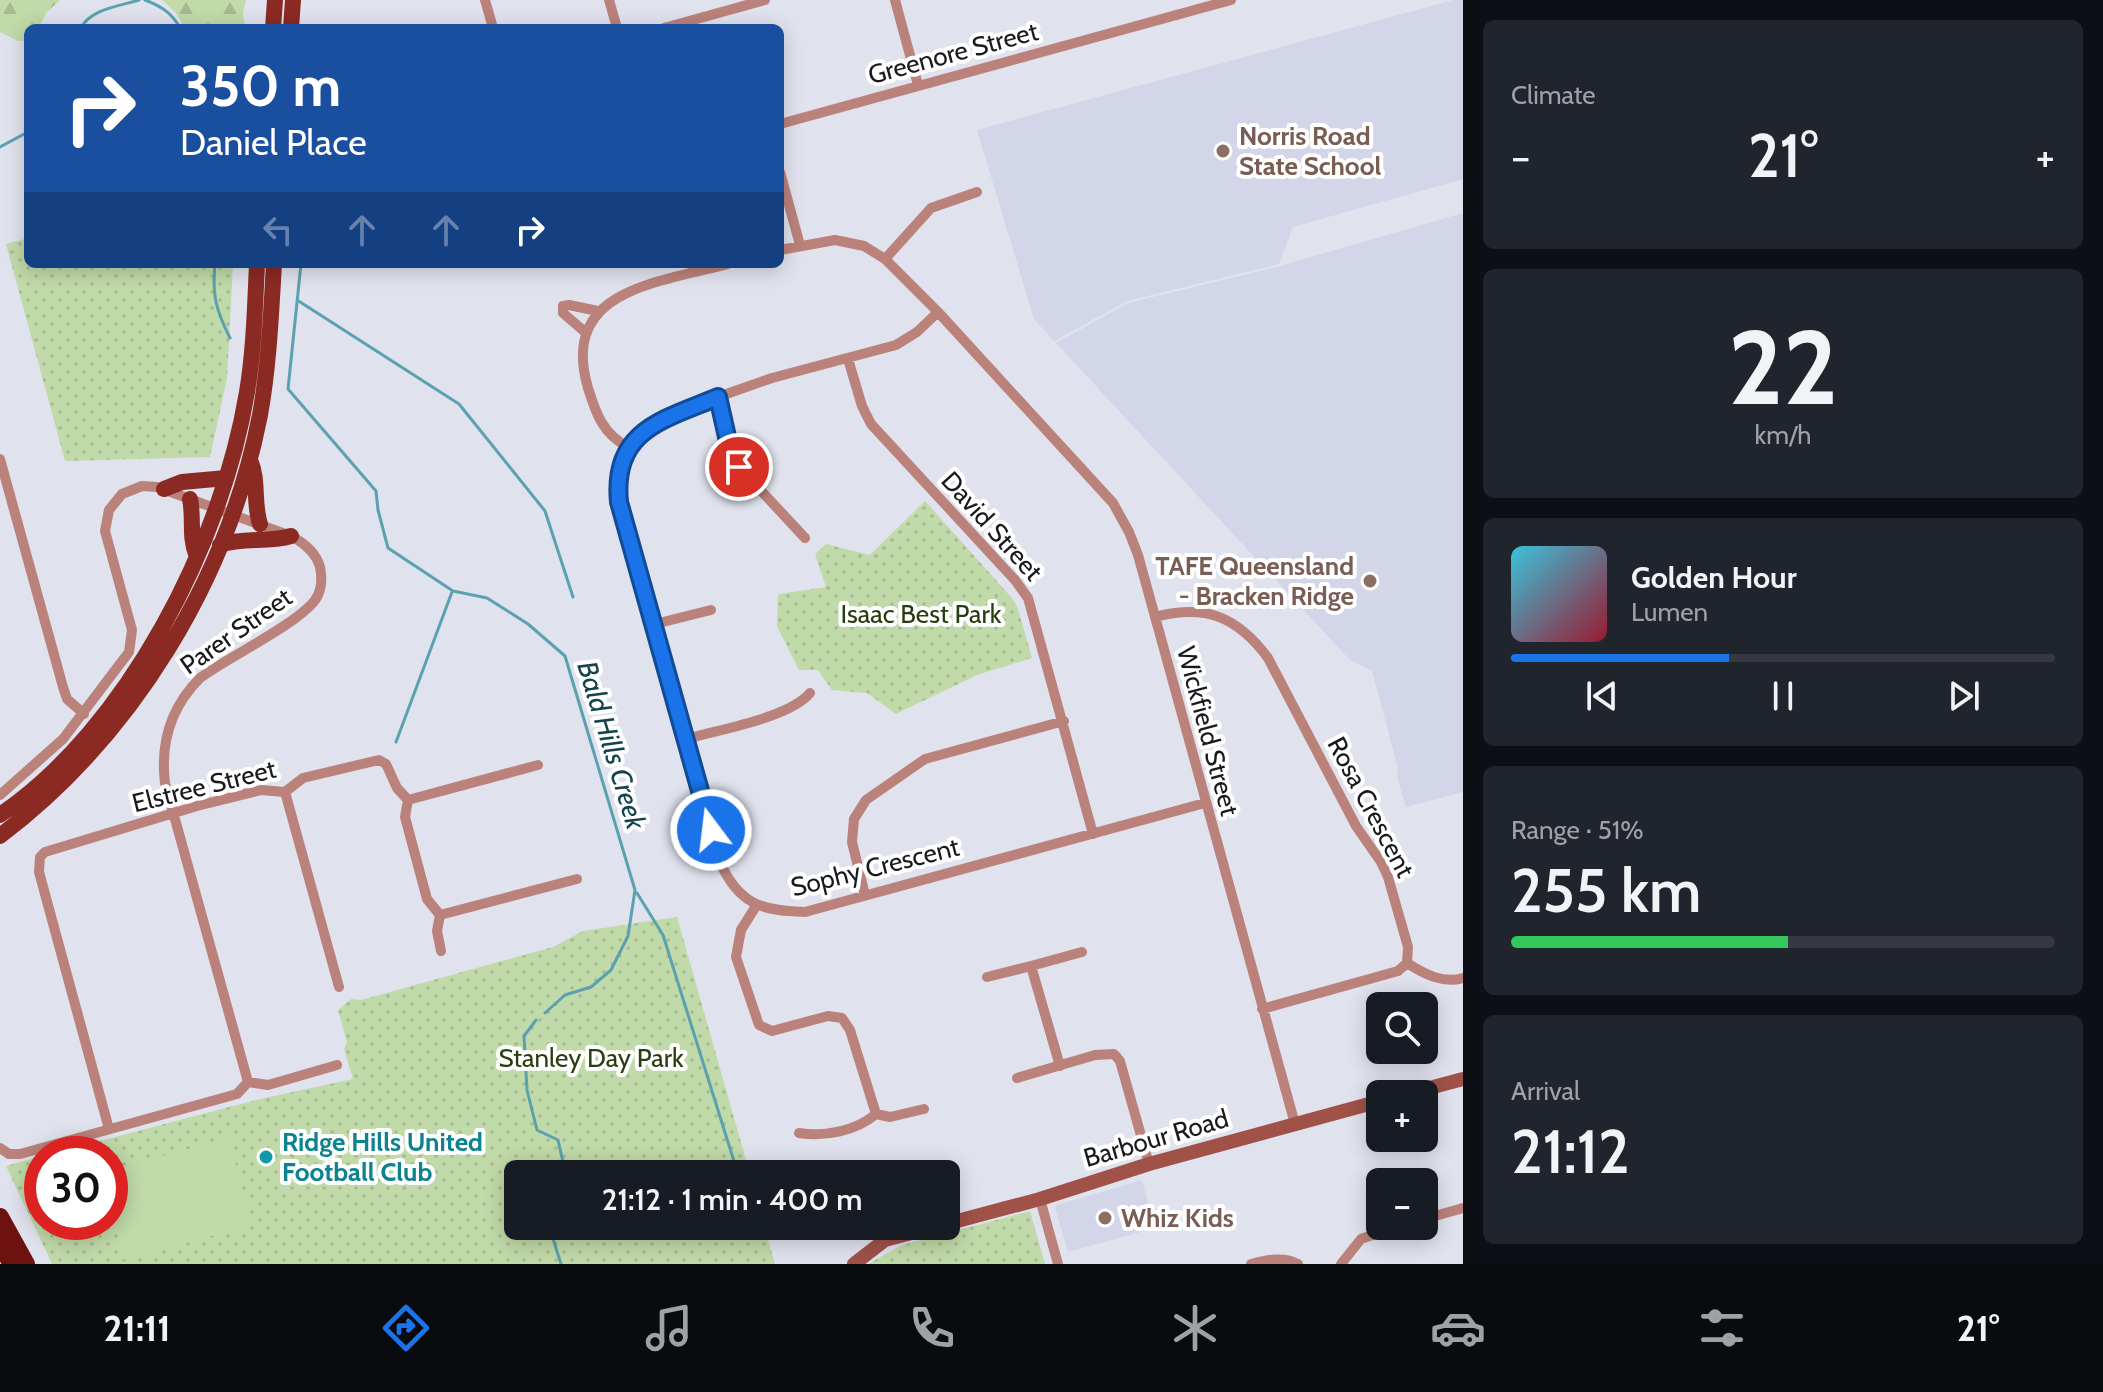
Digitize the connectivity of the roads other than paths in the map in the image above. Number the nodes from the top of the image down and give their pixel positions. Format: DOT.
graph roads {
  1 [pos="275,0"];
  2 [pos="293,0"];
  3 [pos="485,0"];
  4 [pos="609,0"];
  5 [pos="765,0"];
  6 [pos="895,0"];
  7 [pos="1231,0"];
  8 [pos="273,24"];
  9 [pos="291,24"];
  10 [pos="492,24"];
  11 [pos="616,24"];
  12 [pos="678,24"];
  13 [pos="918,85"];
  14 [pos="784,123"];
  15 [pos="784,187"];
  16 [pos="977,192"];
  17 [pos="800,245"];
  18 [pos="784,249"];
  19 [pos="885,259"];
  20 [pos="257,268"];
  21 [pos="274,268"];
  22 [pos="713,268"];
  23 [pos="598,311"];
  24 [pos="938,312"];
  25 [pos="585,332"];
  26 [pos="848,359"];
  27 [pos="718,397"];
  28 [pos="628,447"];
  29 [pos="0,459"];
  30 [pos="250,459"];
  31 [pos="226,478"];
  32 [pos="164,489"];
  33 [pos="190,499"];
  34 [pos="224,511"];
  35 [pos="260,524"];
  36 [pos="291,536"];
  37 [pos="805,538"];
  38 [pos="220,545"];
  39 [pos="197,555"];
  40 [pos="711,610"];
  41 [pos="1155,617"];
  42 [pos="655,624"];
  43 [pos="810,693"];
  44 [pos="84,714"];
  45 [pos="1064,721"];
  46 [pos="687,739"];
  47 [pos="538,765"];
  48 [pos="285,792"];
  49 [pos="0,795"];
  50 [pos="408,800"];
  51 [pos="1205,803"];
  52 [pos="174,814"];
  53 [pos="0,815"];
  54 [pos="1093,834"];
  55 [pos="0,836"];
  56 [pos="577,879"];
  57 [pos="865,895"];
  58 [pos="756,906"];
  59 [pos="440,915"];
  60 [pos="441,951"];
  61 [pos="1082,952"];
  62 [pos="1407,963"];
  63 [pos="1031,966"];
  64 [pos="987,977"];
  65 [pos="1463,978"];
  66 [pos="339,987"];
  67 [pos="1262,1009"];
  68 [pos="337,1065"];
  69 [pos="1060,1066"];
  70 [pos="1017,1078"];
  71 [pos="1463,1079"];
  72 [pos="248,1082"];
  73 [pos="1438,1086"];
  74 [pos="1366,1105"];
  75 [pos="924,1109"];
  76 [pos="876,1114"];
  77 [pos="1295,1124"];
  78 [pos="109,1129"];
  79 [pos="799,1133"];
  80 [pos="4,1151"];
  81 [pos="1149,1164"];
  82 [pos="1040,1199"];
  83 [pos="1463,1208"];
  84 [pos="1438,1215"];
  85 [pos="0,1217"];
  86 [pos="960,1220"];
  87 [pos="1366,1237"];
  88 [pos="885,1240"];
  89 [pos="0,1244"];
  90 [pos="12,1264"];
  91 [pos="26,1264"];
  92 [pos="854,1264"];
  93 [pos="1058,1264"];
  94 [pos="1251,1264"];
  95 [pos="1298,1264"];
  96 [pos="1341,1264"];
  1 -- 8 [label="main road"];
  2 -- 9 [label="main road"];
  3 -- 10 [label="street"];
  4 -- 11 [label="street"];
  5 -- 12 [label="street"];
  6 -- 13 [label="street"];
  7 -- 13 [label="street, Greenore Street"];
  13 -- 14 [label="street, Greenore Street"];
  15 -- 17 [label="street"];
  16 -- 19 [label="street"];
  17 -- 18 [label="street, Wickfield Street"];
  17 -- 19 [label="street, Wickfield Street"];
  19 -- 24 [label="street, Wickfield Street"];
  20 -- 31 [label="main road"];
  21 -- 30 [label="main road"];
  22 -- 23 [label="street"];
  23 -- 25 [label="street"];
  23 -- 25 [label="street"];
  24 -- 26 [label="street"];
  24 -- 41 [label="street, Wickfield Street"];
  25 -- 28 [label="street"];
  26 -- 27 [label="street"];
  26 -- 45 [label="street, David Street"];
  27 -- 28 [label="street"];
  27 -- 37 [label="street"];
  28 -- 42 [label="street, Sophy Crescent"];
  29 -- 44 [label="street"];
  30 -- 34 [label="main road"];
  30 -- 35 [label="main road"];
  31 -- 32 [label="main road"];
  31 -- 34 [label="main road"];
  32 -- 33 [label="street, Parer Street"];
  32 -- 44 [label="street"];
  33 -- 34 [label="street, Parer Street"];
  33 -- 39 [label="main road"];
  34 -- 35 [label="street, Parer Street"];
  34 -- 38 [label="main road"];
  34 -- 39 [label="main road"];
  35 -- 36 [label="street, Parer Street"];
  36 -- 38 [label="main road"];
  36 -- 52 [label="street, Parer Street"];
  38 -- 55 [label="main road"];
  39 -- 53 [label="main road"];
  40 -- 42 [label="street"];
  41 -- 51 [label="street, Wickfield Street"];
  41 -- 62 [label="street, Rosa Crescent"];
  42 -- 46 [label="street, Sophy Crescent"];
  43 -- 46 [label="street"];
  44 -- 49 [label="street"];
  45 -- 54 [label="street, David Street"];
  45 -- 57 [label="street"];
  46 -- 58 [label="street, Sophy Crescent"];
  47 -- 50 [label="street"];
  48 -- 50 [label="street, Elstree Street"];
  48 -- 52 [label="street, Elstree Street"];
  48 -- 66 [label="street"];
  50 -- 59 [label="street"];
  51 -- 54 [label="street, Sophy Crescent"];
  51 -- 67 [label="street, Wickfield Street"];
  52 -- 72 [label="street, Parer Street"];
  52 -- 78 [label="street, Elstree Street"];
  54 -- 57 [label="street, Sophy Crescent"];
  56 -- 59 [label="street"];
  57 -- 58 [label="street, Sophy Crescent"];
  58 -- 76 [label="street"];
  59 -- 60 [label="street"];
  61 -- 63 [label="street"];
  62 -- 65 [label="street"];
  62 -- 67 [label="street"];
  63 -- 64 [label="street"];
  63 -- 69 [label="street"];
  67 -- 77 [label="street, Wickfield Street"];
  68 -- 72 [label="street"];
  69 -- 70 [label="street"];
  69 -- 81 [label="street"];
  71 -- 73 [label="street"];
  72 -- 78 [label="street"];
  74 -- 77 [label="street, Barbour Road"];
  75 -- 76 [label="street"];
  76 -- 79 [label="street"];
  77 -- 81 [label="street, Barbour Road"];
  78 -- 80 [label="street"];
  81 -- 82 [label="street, Barbour Road"];
  82 -- 86 [label="street, Barbour Road"];
  82 -- 93 [label="street"];
  83 -- 84 [label="street"];
  85 -- 91 [label="highway"];
  87 -- 96 [label="street"];
  88 -- 92 [label="street"];
  89 -- 90 [label="highway"];
  94 -- 95 [label="street"];
}
